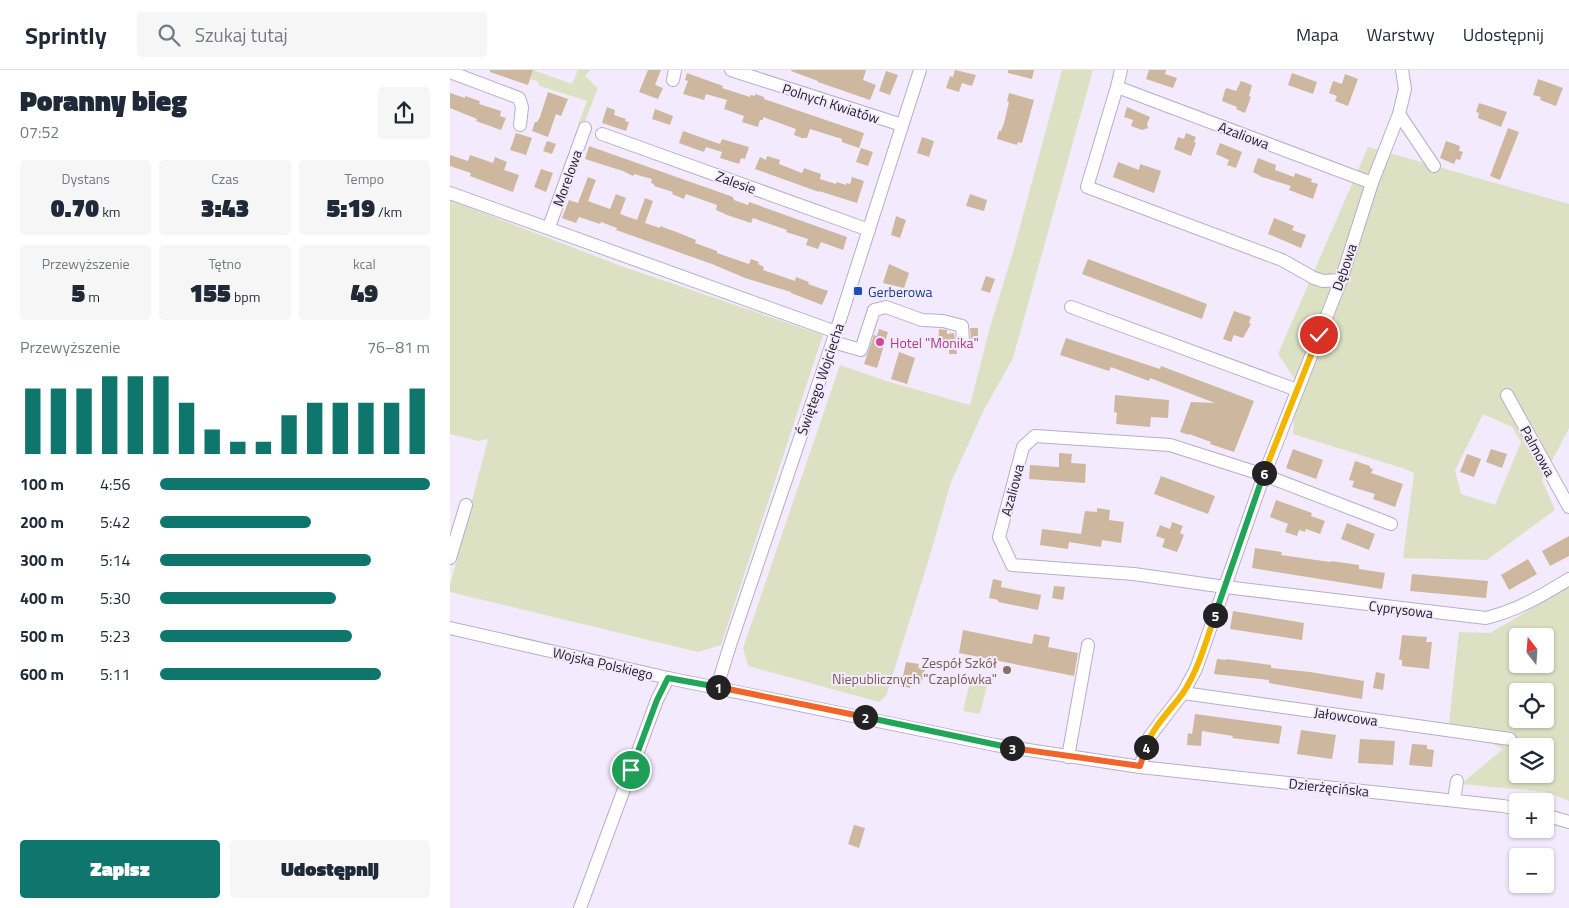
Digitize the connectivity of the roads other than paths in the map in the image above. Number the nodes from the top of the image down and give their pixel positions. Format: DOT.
graph roads {
  1 [pos="731,70"];
  2 [pos="920,70"];
  3 [pos="1121,70"];
  4 [pos="1402,70"];
  5 [pos="450,72"];
  6 [pos="1117,87"];
  7 [pos="1399,114"];
  8 [pos="520,125"];
  9 [pos="902,125"];
  10 [pos="585,128"];
  11 [pos="602,134"];
  12 [pos="1434,166"];
  13 [pos="1372,183"];
  14 [pos="450,193"];
  15 [pos="549,228"];
  16 [pos="869,230"];
  17 [pos="1341,280"];
  18 [pos="1071,307"];
  19 [pos="834,337"];
  20 [pos="963,341"];
  21 [pos="1297,390"];
  22 [pos="1507,395"];
  23 [pos="1264,475"];
  24 [pos="466,505"];
  25 [pos="1569,507"];
  26 [pos="1391,524"];
  27 [pos="450,558"];
  28 [pos="1569,578"];
  29 [pos="1225,587"];
  30 [pos="450,628"];
  31 [pos="1088,645"];
  32 [pos="668,678"];
  33 [pos="717,687"];
  34 [pos="1182,693"];
  35 [pos="1509,739"];
  36 [pos="1068,757"];
  37 [pos="1140,766"];
  38 [pos="1457,781"];
  39 [pos="1454,800"];
  40 [pos="1509,807"];
  41 [pos="1554,818"];
  42 [pos="1569,822"];
  43 [pos="580,908"];
  1 -- 9 [label="street, Polnych Kwiatów"];
  2 -- 9 [label="street, Świętego Wojciecha"];
  3 -- 6 [label="street"];
  4 -- 7 [label="street, Dębowa"];
  5 -- 8 [label="street"];
  6 -- 13 [label="street, Azaliowa"];
  6 -- 17 [label="street"];
  7 -- 12 [label="street"];
  7 -- 13 [label="street, Dębowa"];
  9 -- 16 [label="street, Świętego Wojciecha"];
  10 -- 15 [label="street, Morelowa"];
  11 -- 16 [label="street, Zalesie"];
  13 -- 17 [label="street, Dębowa"];
  14 -- 15 [label="street"];
  15 -- 19 [label="street"];
  16 -- 19 [label="street, Świętego Wojciecha"];
  17 -- 21 [label="street, Dębowa"];
  18 -- 21 [label="street"];
  19 -- 20 [label="street"];
  19 -- 33 [label="street, Świętego Wojciecha"];
  21 -- 23 [label="street, Dębowa"];
  22 -- 25 [label="street, Palmowa"];
  23 -- 26 [label="street"];
  23 -- 29 [label="street, Dębowa"];
  23 -- 29 [label="street, Azaliowa"];
  24 -- 27 [label="street"];
  28 -- 29 [label="street, Cyprysowa"];
  29 -- 34 [label="street, Dębowa"];
  30 -- 32 [label="street, Wojska Polskiego"];
  31 -- 36 [label="street"];
  32 -- 33 [label="street, Wojska Polskiego"];
  32 -- 43 [label="street"];
  33 -- 36 [label="street, Wojska Polskiego"];
  34 -- 35 [label="street, Jałowcowa"];
  34 -- 37 [label="street, Dębowa"];
  36 -- 37 [label="street, Wojska Polskiego"];
  37 -- 39 [label="street, Dzierżęcińska"];
  38 -- 39 [label="street"];
  39 -- 40 [label="street, Dzierżęcińska"];
  41 -- 42 [label="street"];
}
